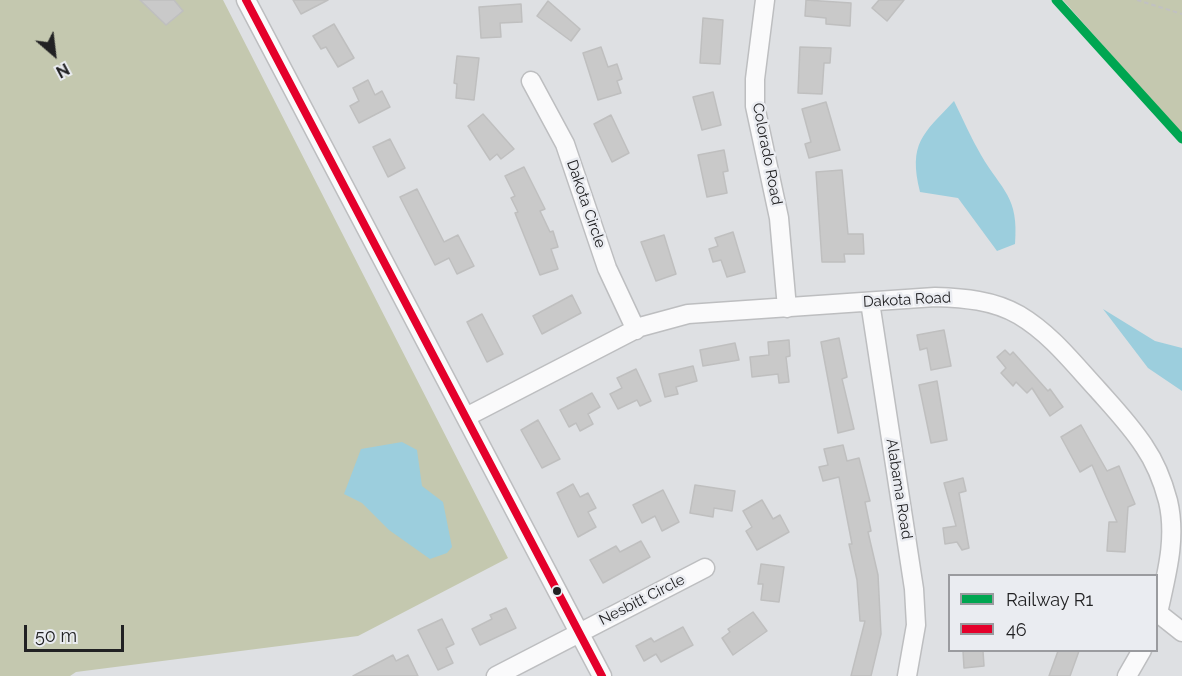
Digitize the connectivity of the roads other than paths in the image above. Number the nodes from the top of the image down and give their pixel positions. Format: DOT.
graph roads {
  1 [pos="246,0"];
  2 [pos="765,0"];
  3 [pos="531,81"];
  4 [pos="870,302"];
  5 [pos="787,308"];
  6 [pos="636,330"];
  7 [pos="466,417"];
  8 [pos="705,568"];
  9 [pos="1158,611"];
  10 [pos="1158,616"];
  11 [pos="579,632"];
  12 [pos="1182,632"];
  13 [pos="1141,652"];
  14 [pos="496,676"];
  15 [pos="602,676"];
  16 [pos="907,676"];
  17 [pos="1127,676"];
  1 -- 7 [label="street"];
  2 -- 5 [label="street, Colorado Road"];
  3 -- 6 [label="street, Dakota Circle"];
  4 -- 5 [label="street, Dakota Road"];
  4 -- 9 [label="street, Dakota Road"];
  4 -- 16 [label="street, Alabama Road"];
  5 -- 6 [label="street, Dakota Road"];
  6 -- 7 [label="street, Dakota Road"];
  7 -- 11 [label="street"];
  8 -- 11 [label="street, Nesbitt Circle"];
  10 -- 12 [label="street, Dakota Road"];
  11 -- 14 [label="street, Nesbitt Circle"];
  11 -- 15 [label="street"];
  13 -- 17 [label="street"];
}
